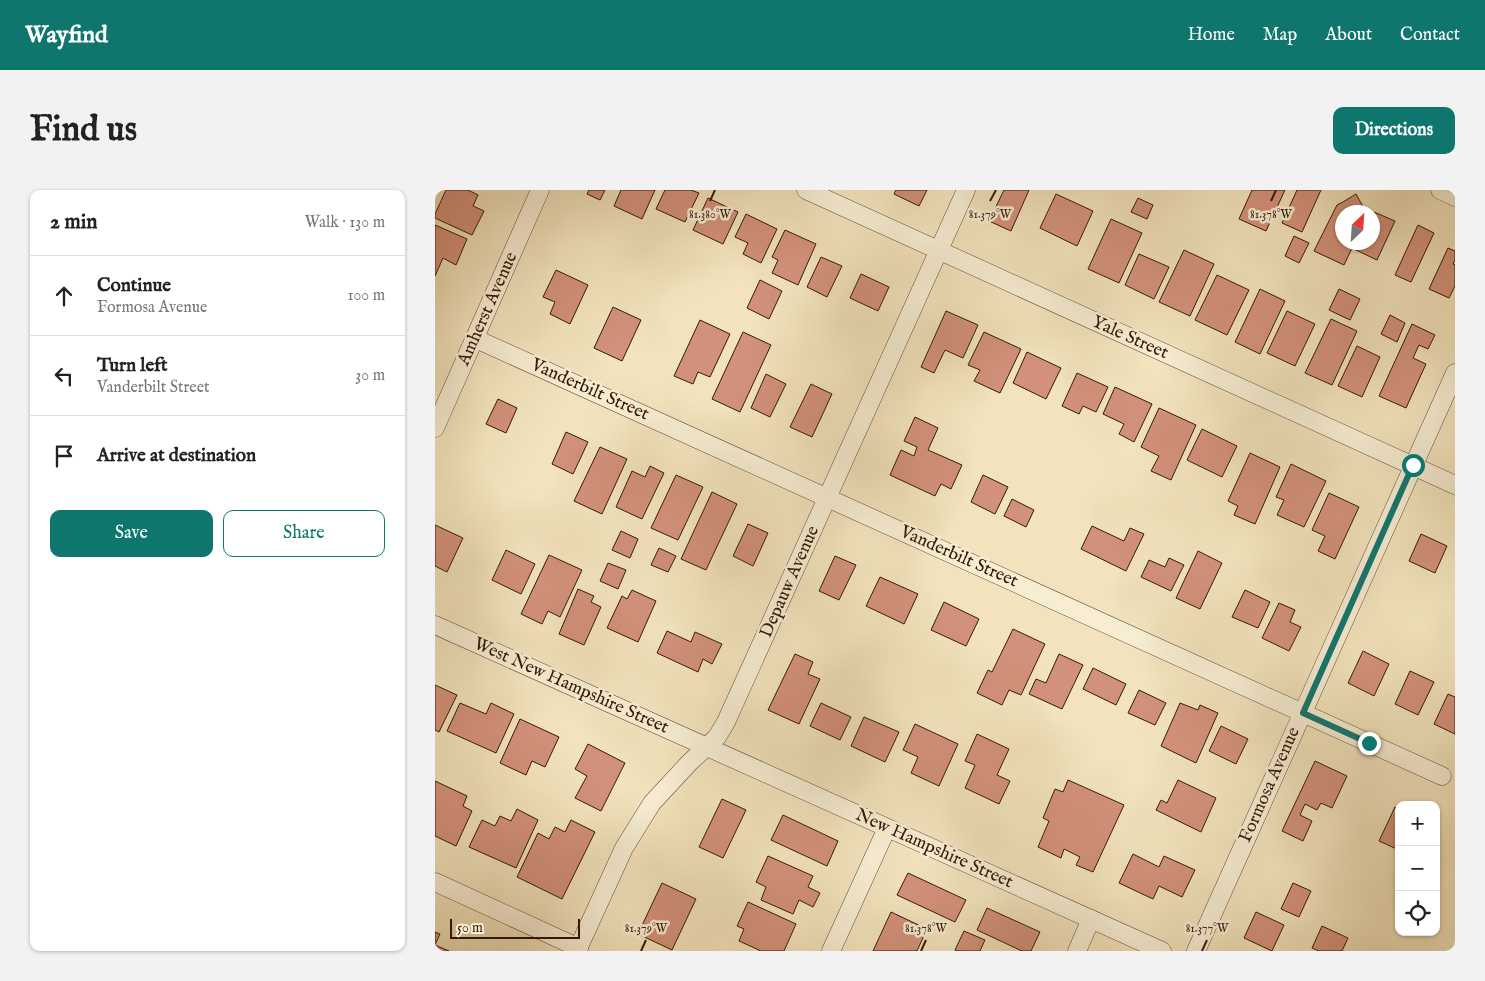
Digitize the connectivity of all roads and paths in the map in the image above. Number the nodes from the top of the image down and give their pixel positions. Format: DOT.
graph roads {
  1 [pos="540,190"];
  2 [pos="806,190"];
  3 [pos="965,190"];
  4 [pos="1439,190"];
  5 [pos="1455,197"];
  6 [pos="939,251"];
  7 [pos="475,339"];
  8 [pos="1455,373"];
  9 [pos="435,428"];
  10 [pos="1413,465"];
  11 [pos="1455,485"];
  12 [pos="828,497"];
  13 [pos="435,625"];
  14 [pos="1303,713"];
  15 [pos="706,747"];
  16 [pos="1442,776"];
  17 [pos="887,828"];
  18 [pos="435,882"];
  19 [pos="1091,919"];
  20 [pos="578,949"];
  21 [pos="831,951"];
  22 [pos="1077,951"];
  23 [pos="1162,951"];
  24 [pos="1196,951"];
  1 -- 7 [label="street, Amherst Avenue"];
  2 -- 6 [label="street, Yale Street"];
  3 -- 6 [label="street, Depauw Avenue"];
  4 -- 5 [label="street"];
  6 -- 10 [label="street, Yale Street"];
  6 -- 12 [label="street, Depauw Avenue"];
  7 -- 9 [label="street, Amherst Avenue"];
  7 -- 12 [label="street, Vanderbilt Street"];
  8 -- 10 [label="street, Formosa Avenue"];
  10 -- 11 [label="street, Yale Street"];
  10 -- 14 [label="street, Formosa Avenue"];
  12 -- 14 [label="street, Vanderbilt Street"];
  12 -- 15 [label="street, Depauw Avenue"];
  13 -- 15 [label="street, West New Hampshire Street"];
  14 -- 16 [label="street, Vanderbilt Street"];
  14 -- 24 [label="street, Formosa Avenue"];
  15 -- 17 [label="street, New Hampshire Street"];
  15 -- 20 [label="street, Depauw Avenue"];
  17 -- 19 [label="street, New Hampshire Street"];
  17 -- 21 [label="street"];
  18 -- 20 [label="street"];
  19 -- 22 [label="street"];
  19 -- 23 [label="street, New Hampshire Street"];
}
